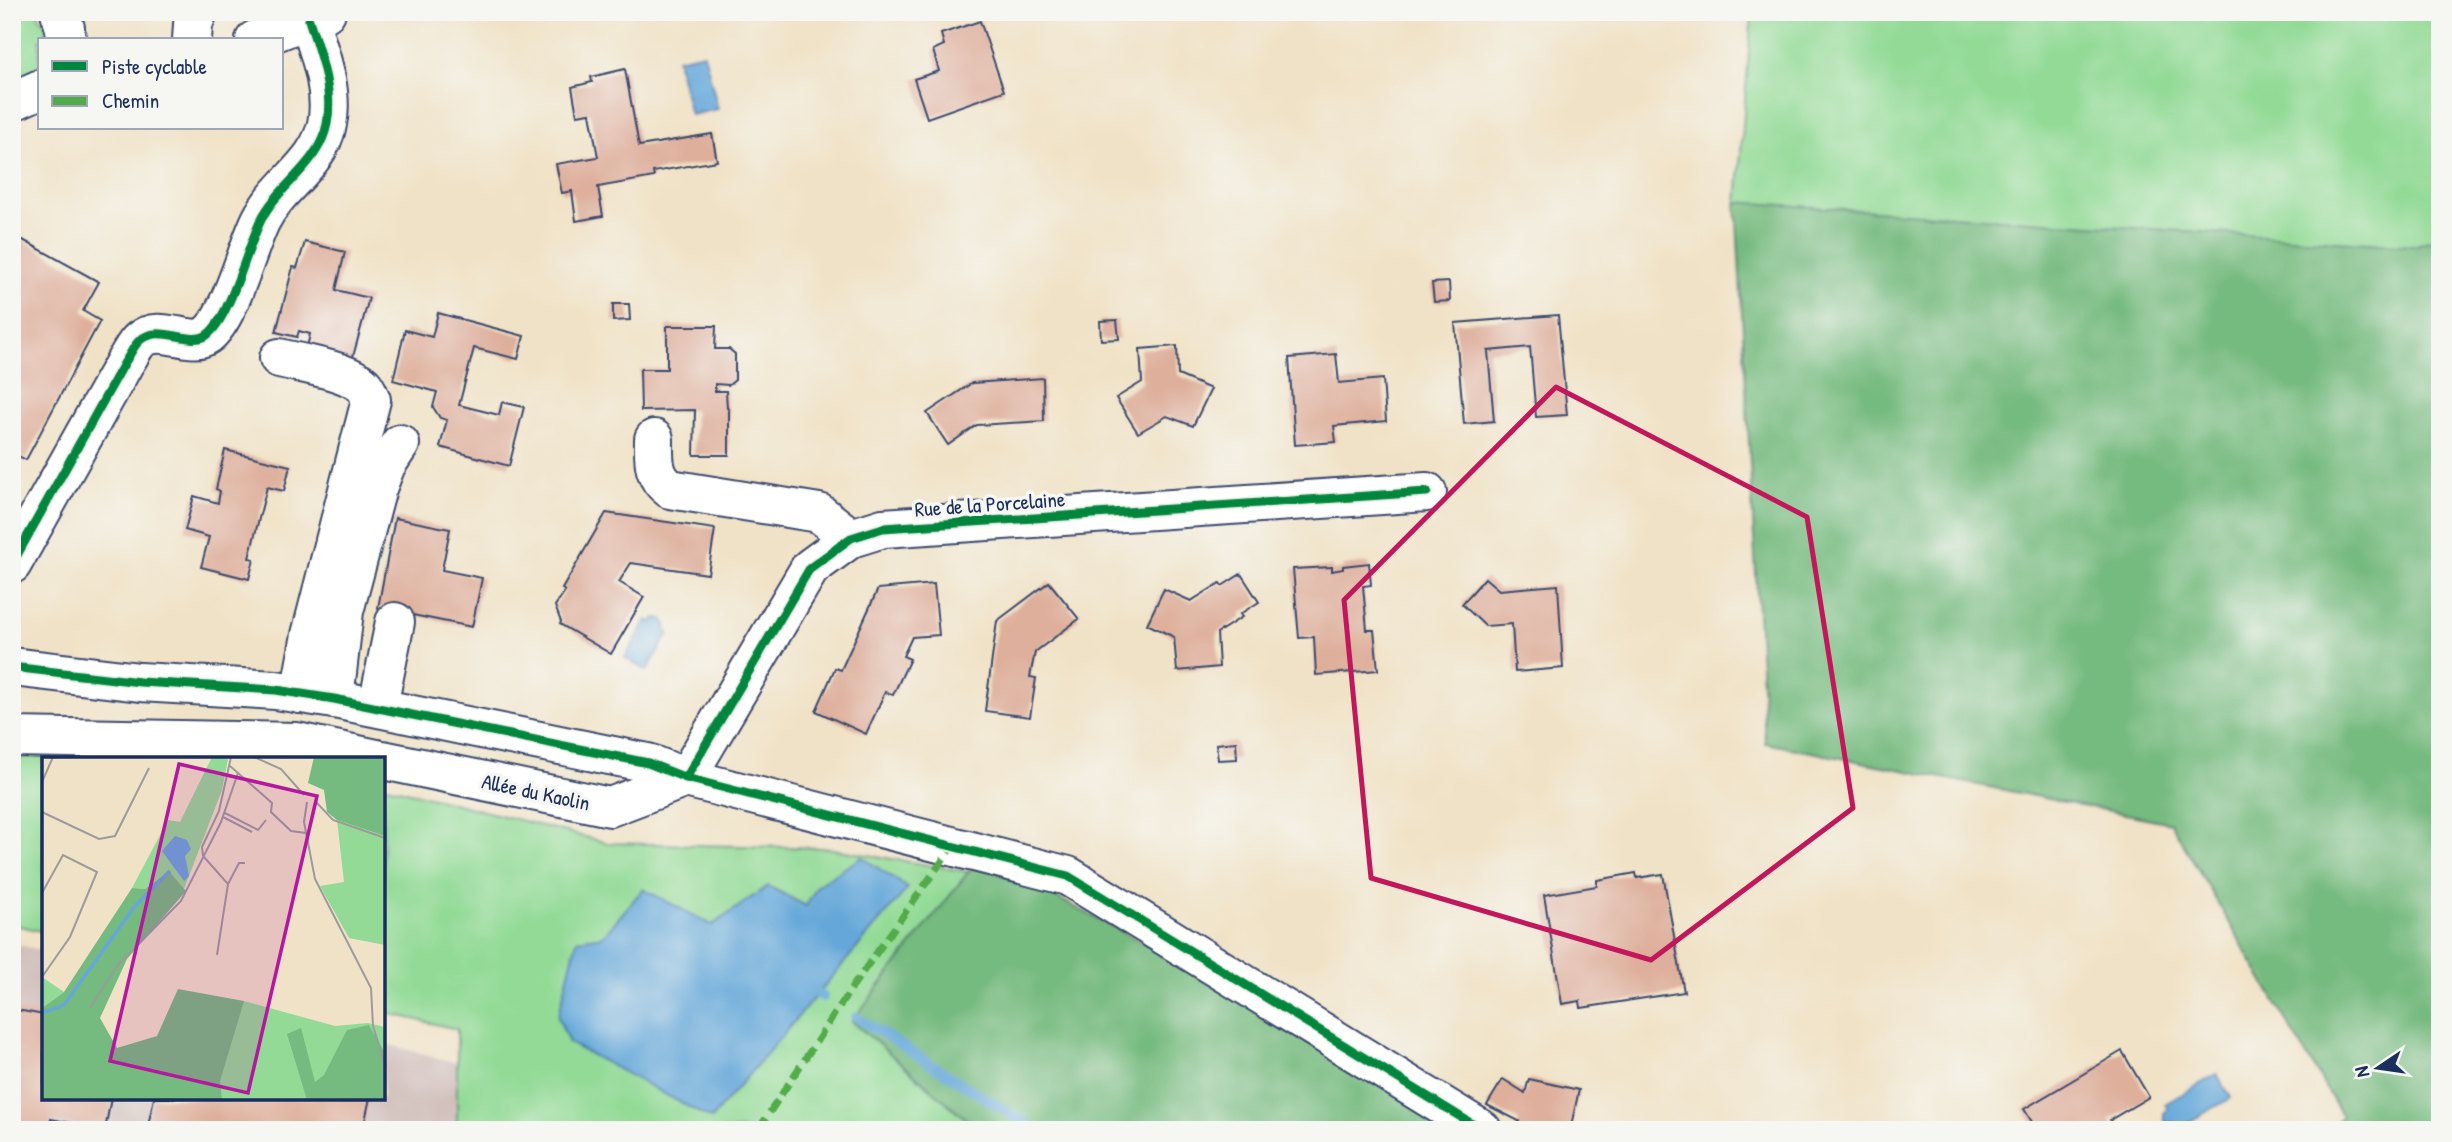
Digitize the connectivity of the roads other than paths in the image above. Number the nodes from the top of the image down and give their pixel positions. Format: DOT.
graph roads {
  1 [pos="60,12"];
  2 [pos="198,12"];
  3 [pos="317,16"];
  4 [pos="66,38"];
  5 [pos="192,38"];
  6 [pos="261,38"];
  7 [pos="279,358"];
  8 [pos="654,439"];
  9 [pos="400,444"];
  10 [pos="1427,492"];
  11 [pos="851,538"];
  12 [pos="12,564"];
  13 [pos="396,622"];
  14 [pos="12,667"];
  15 [pos="317,696"];
  16 [pos="378,706"];
  17 [pos="12,737"];
  18 [pos="368,757"];
  19 [pos="385,760"];
  20 [pos="686,778"];
  21 [pos="1482,1130"];
  1 -- 4 [label="street"];
  2 -- 5 [label="street"];
  3 -- 6 [label="street"];
  3 -- 12 [label="street"];
  7 -- 15 [label="street"];
  8 -- 11 [label="street"];
  9 -- 15 [label="street"];
  10 -- 11 [label="street, Rue de la Porcelaine"];
  11 -- 20 [label="street, Rue de la Porcelaine"];
  13 -- 16 [label="street"];
  14 -- 15 [label="street"];
  15 -- 16 [label="street"];
  16 -- 20 [label="street"];
  17 -- 18 [label="street"];
  19 -- 20 [label="street, Allée du Kaolin"];
  20 -- 21 [label="street"];
}
